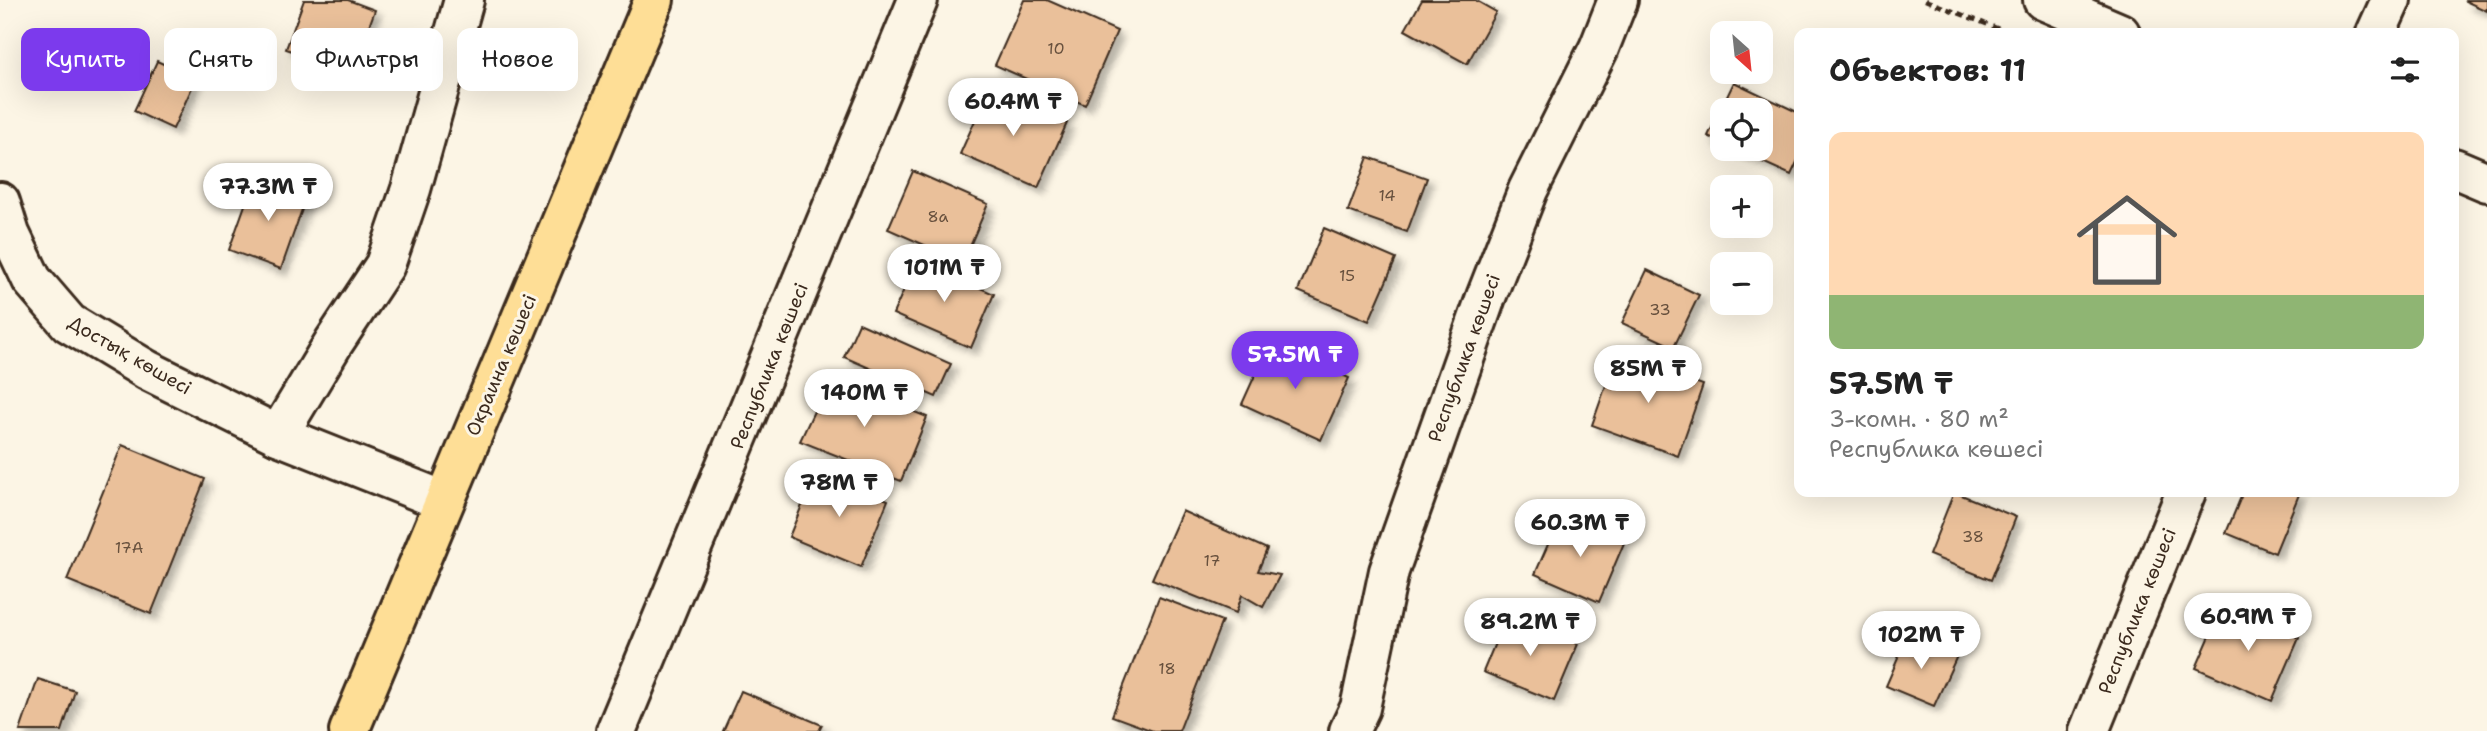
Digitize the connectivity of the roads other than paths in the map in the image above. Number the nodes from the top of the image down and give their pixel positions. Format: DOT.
graph roads {
  1 [pos="464,0"];
  2 [pos="654,0"];
  3 [pos="918,0"];
  4 [pos="1619,0"];
  5 [pos="2043,0"];
  6 [pos="2391,0"];
  7 [pos="2108,28"];
  8 [pos="2378,28"];
  9 [pos="2459,170"];
  10 [pos="2487,182"];
  11 [pos="0,202"];
  12 [pos="278,435"];
  13 [pos="2184,497"];
  14 [pos="444,501"];
  15 [pos="349,731"];
  16 [pos="615,731"];
  17 [pos="1349,731"];
  18 [pos="2089,731"];
  1 -- 12 [label="street"];
  2 -- 14 [label="main road, Окраина көшесі"];
  3 -- 16 [label="street, Республика көшесі"];
  4 -- 17 [label="street, Республика көшесі"];
  5 -- 7 [label="street"];
  6 -- 8 [label="street"];
  9 -- 10 [label="street"];
  11 -- 12 [label="street, Достық көшесі"];
  12 -- 14 [label="street, Достық көшесі"];
  13 -- 18 [label="street, Республика көшесі"];
  14 -- 15 [label="main road, Окраина көшесі"];
}
